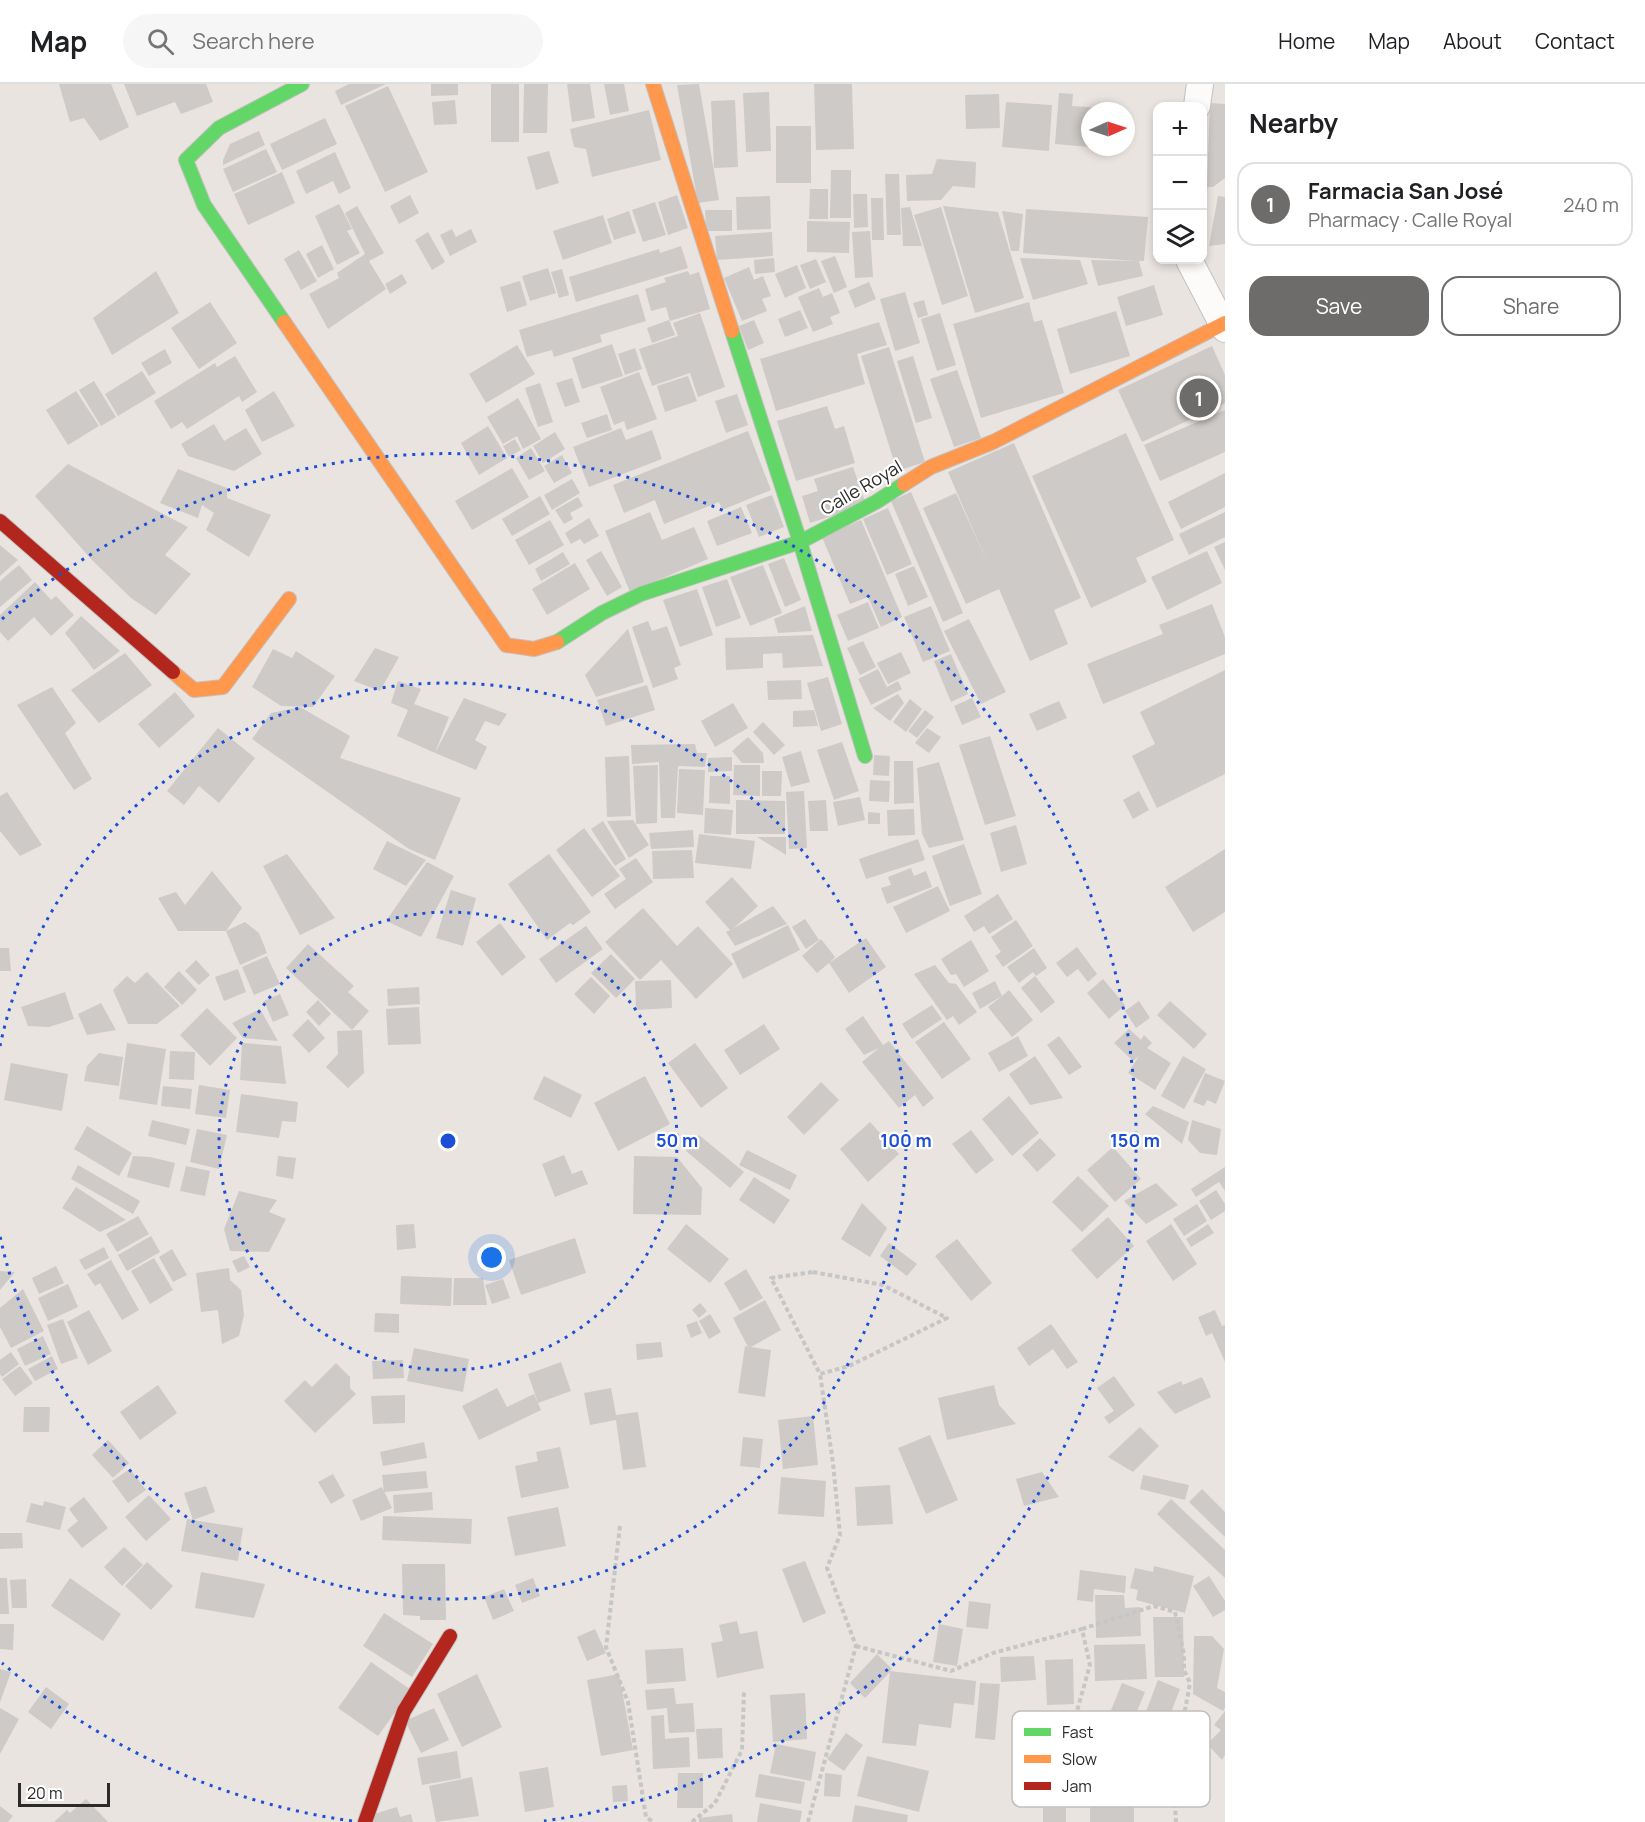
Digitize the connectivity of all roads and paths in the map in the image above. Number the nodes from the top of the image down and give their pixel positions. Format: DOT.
graph roads {
  1 [pos="302,84"];
  2 [pos="652,84"];
  3 [pos="1200,84"];
  4 [pos="1198,102"];
  5 [pos="1191,264"];
  6 [pos="1224,326"];
  7 [pos="0,521"];
  8 [pos="800,542"];
  9 [pos="289,599"];
  10 [pos="866,756"];
  11 [pos="820,1374"];
  12 [pos="620,1526"];
  13 [pos="1082,1629"];
  14 [pos="450,1636"];
  15 [pos="856,1646"];
  16 [pos="744,1691"];
  17 [pos="1077,1711"];
  18 [pos="1185,1711"];
  19 [pos="1175,1807"];
  20 [pos="365,1822"];
  21 [pos="653,1822"];
  22 [pos="692,1822"];
  23 [pos="808,1822"];
  24 [pos="1176,1822"];
  1 -- 8 [label="street, Calle Royal"];
  2 -- 8 [label="street"];
  3 -- 4 [label="street"];
  5 -- 6 [label="street"];
  6 -- 8 [label="street, Calle Royal"];
  7 -- 9 [label="street"];
  8 -- 10 [label="street"];
  11 -- 11 [label="path"];
  11 -- 15 [label="path"];
  12 -- 21 [label="path"];
  13 -- 15 [label="path"];
  13 -- 17 [label="path"];
  13 -- 18 [label="path"];
  14 -- 20 [label="street"];
  15 -- 23 [label="path"];
  16 -- 22 [label="path"];
  19 -- 24 [label="path"];
}
